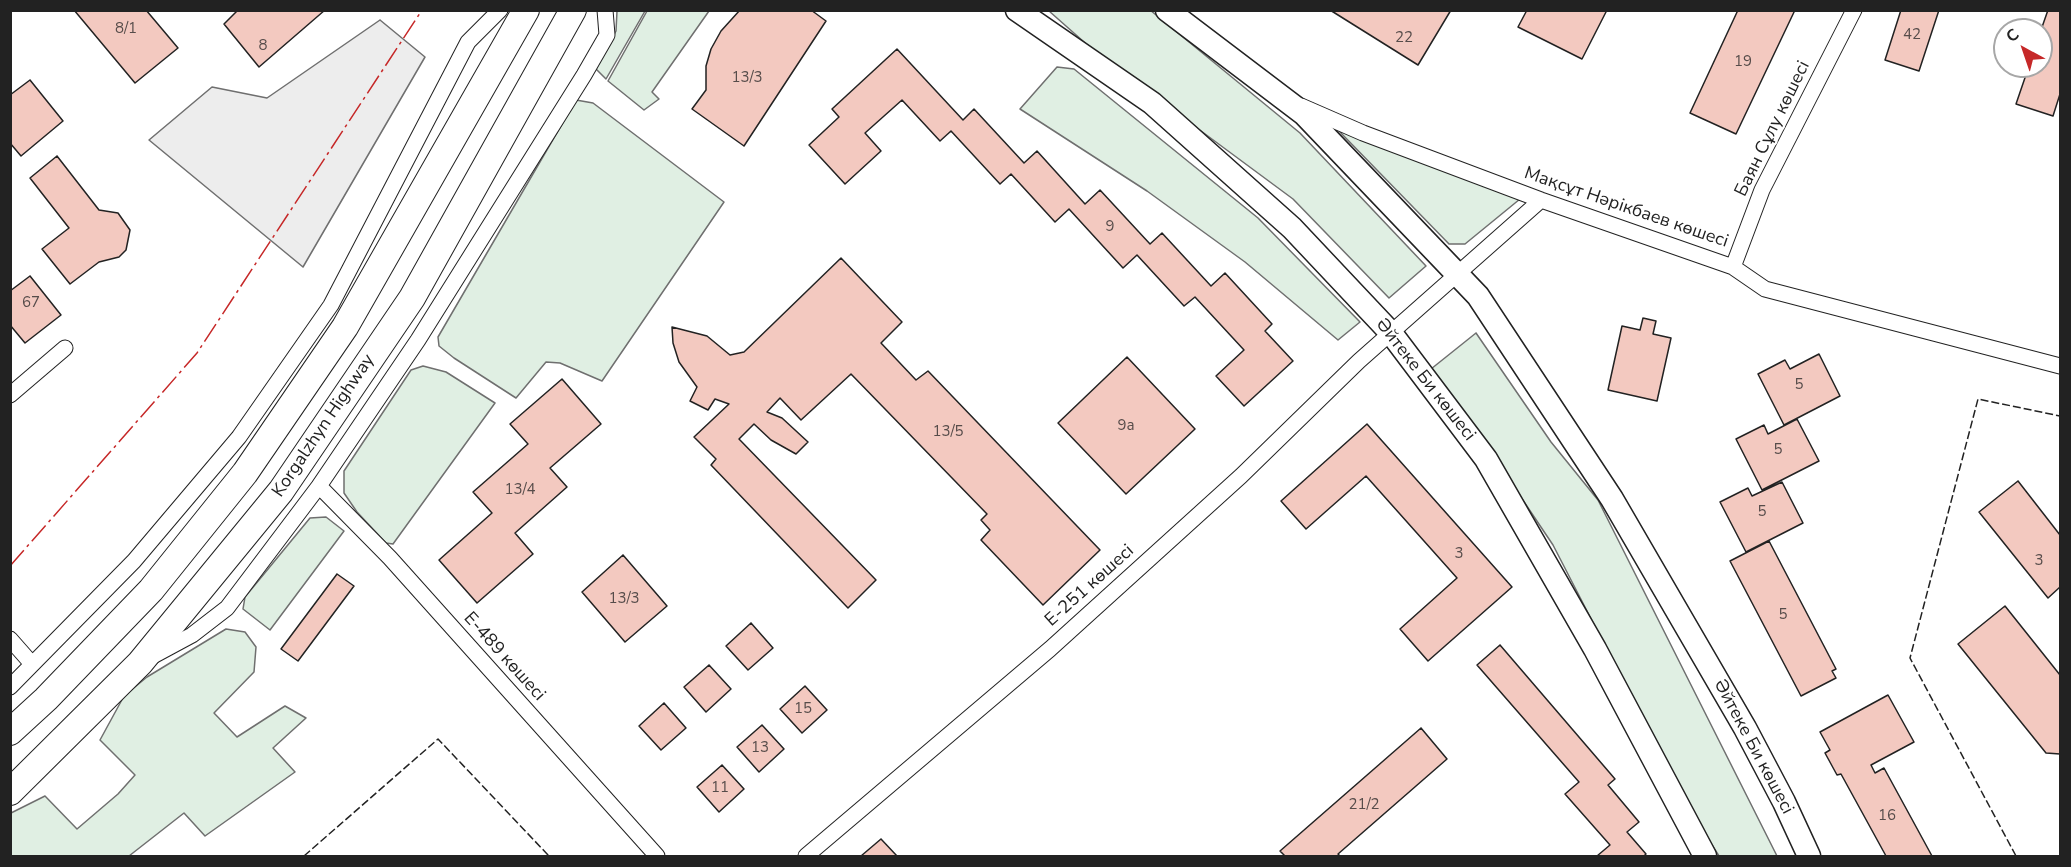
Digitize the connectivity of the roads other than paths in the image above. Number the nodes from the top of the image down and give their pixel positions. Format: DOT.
graph roads {
  1 [pos="500,10"];
  2 [pos="526,10"];
  3 [pos="573,10"];
  4 [pos="605,10"];
  5 [pos="1017,10"];
  6 [pos="1167,10"];
  7 [pos="1854,10"];
  8 [pos="1287,100"];
  9 [pos="1541,200"];
  10 [pos="1733,267"];
  11 [pos="1457,274"];
  12 [pos="1391,333"];
  13 [pos="65,348"];
  14 [pos="2061,366"];
  15 [pos="10,395"];
  16 [pos="319,486"];
  17 [pos="10,639"];
  18 [pos="140,663"];
  19 [pos="32,664"];
  20 [pos="10,687"];
  21 [pos="10,732"];
  22 [pos="10,792"];
  23 [pos="657,856"];
  24 [pos="806,856"];
  25 [pos="1705,856"];
  26 [pos="1809,856"];
  1 -- 19 [label="street"];
  2 -- 21 [label="main road"];
  3 -- 18 [label="main road, Korgalzhyn Highway"];
  4 -- 16 [label="street"];
  5 -- 12 [label="street, Әйтеке Би көшесі"];
  6 -- 8 [label="street, Әйтеке Би көшесі"];
  7 -- 10 [label="street, Баян Сұлу көшесі"];
  8 -- 9 [label="street, Мақсұт Нәрікбаев көшесі"];
  8 -- 11 [label="street, Әйтеке Би көшесі"];
  9 -- 10 [label="street, Мақсұт Нәрікбаев көшесі"];
  9 -- 11 [label="street, Е-251 көшесі"];
  10 -- 14 [label="street, Мақсұт Нәрікбаев көшесі"];
  11 -- 12 [label="street, Е-251 көшесі"];
  11 -- 26 [label="street, Әйтеке Би көшесі"];
  12 -- 24 [label="street, Е-251 көшесі"];
  12 -- 25 [label="street, Әйтеке Би көшесі"];
  13 -- 15 [label="street"];
  16 -- 18 [label="street"];
  16 -- 23 [label="street, Е-489 көшесі"];
  17 -- 19 [label="street"];
  18 -- 22 [label="main road, Korgalzhyn Highway"];
  19 -- 20 [label="street"];
}
